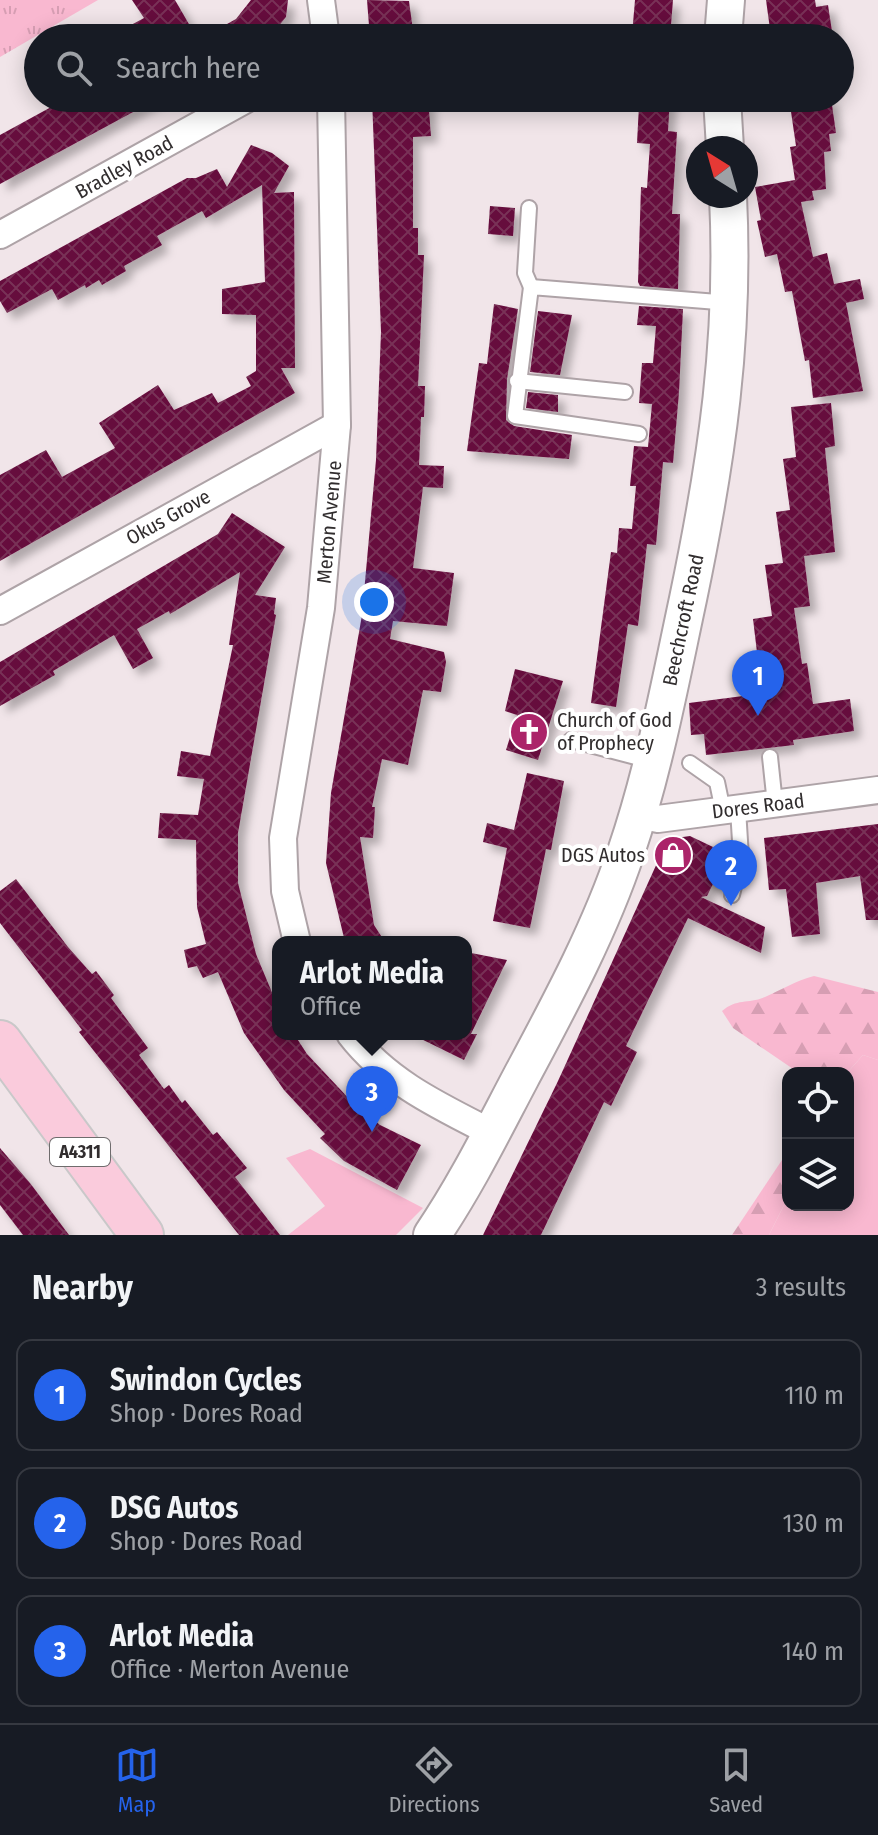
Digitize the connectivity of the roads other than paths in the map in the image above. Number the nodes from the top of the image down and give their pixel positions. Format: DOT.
graph roads {
  1 [pos="321,0"];
  2 [pos="726,0"];
  3 [pos="324,24"];
  4 [pos="724,24"];
  5 [pos="223,112"];
  6 [pos="331,112"];
  7 [pos="723,112"];
  8 [pos="724,136"];
  9 [pos="529,208"];
  10 [pos="728,208"];
  11 [pos="0,235"];
  12 [pos="531,287"];
  13 [pos="730,303"];
  14 [pos="517,381"];
  15 [pos="625,392"];
  16 [pos="337,425"];
  17 [pos="639,434"];
  18 [pos="0,611"];
  19 [pos="571,740"];
  20 [pos="770,757"];
  21 [pos="651,761"];
  22 [pos="690,763"];
  23 [pos="878,790"];
  24 [pos="775,804"];
  25 [pos="730,810"];
  26 [pos="637,815"];
  27 [pos="732,895"];
  28 [pos="296,936"];
  29 [pos="355,1040"];
  30 [pos="0,1042"];
  31 [pos="492,1133"];
  32 [pos="142,1235"];
  33 [pos="432,1235"];
  1 -- 3 [label="street"];
  2 -- 4 [label="main road"];
  5 -- 11 [label="street, Bradley Road"];
  6 -- 16 [label="street, Merton Avenue"];
  7 -- 8 [label="main road"];
  9 -- 12 [label="lane"];
  10 -- 13 [label="main road, Beechcroft Road"];
  12 -- 13 [label="lane"];
  12 -- 14 [label="lane"];
  13 -- 21 [label="main road, Beechcroft Road"];
  14 -- 15 [label="lane"];
  14 -- 17 [label="lane"];
  16 -- 18 [label="street, Okus Grove"];
  16 -- 28 [label="street, Merton Avenue"];
  19 -- 21 [label="lane"];
  20 -- 24 [label="lane"];
  21 -- 26 [label="main road, Beechcroft Road"];
  22 -- 25 [label="lane"];
  23 -- 24 [label="street, Dores Road"];
  24 -- 25 [label="street, Dores Road"];
  25 -- 26 [label="street, Dores Road"];
  25 -- 27 [label="lane"];
  26 -- 31 [label="main road, Beechcroft Road"];
  29 -- 31 [label="street"];
  30 -- 32 [label="main road, A4311"];
  31 -- 33 [label="main road, Beechcroft Road"];
}
